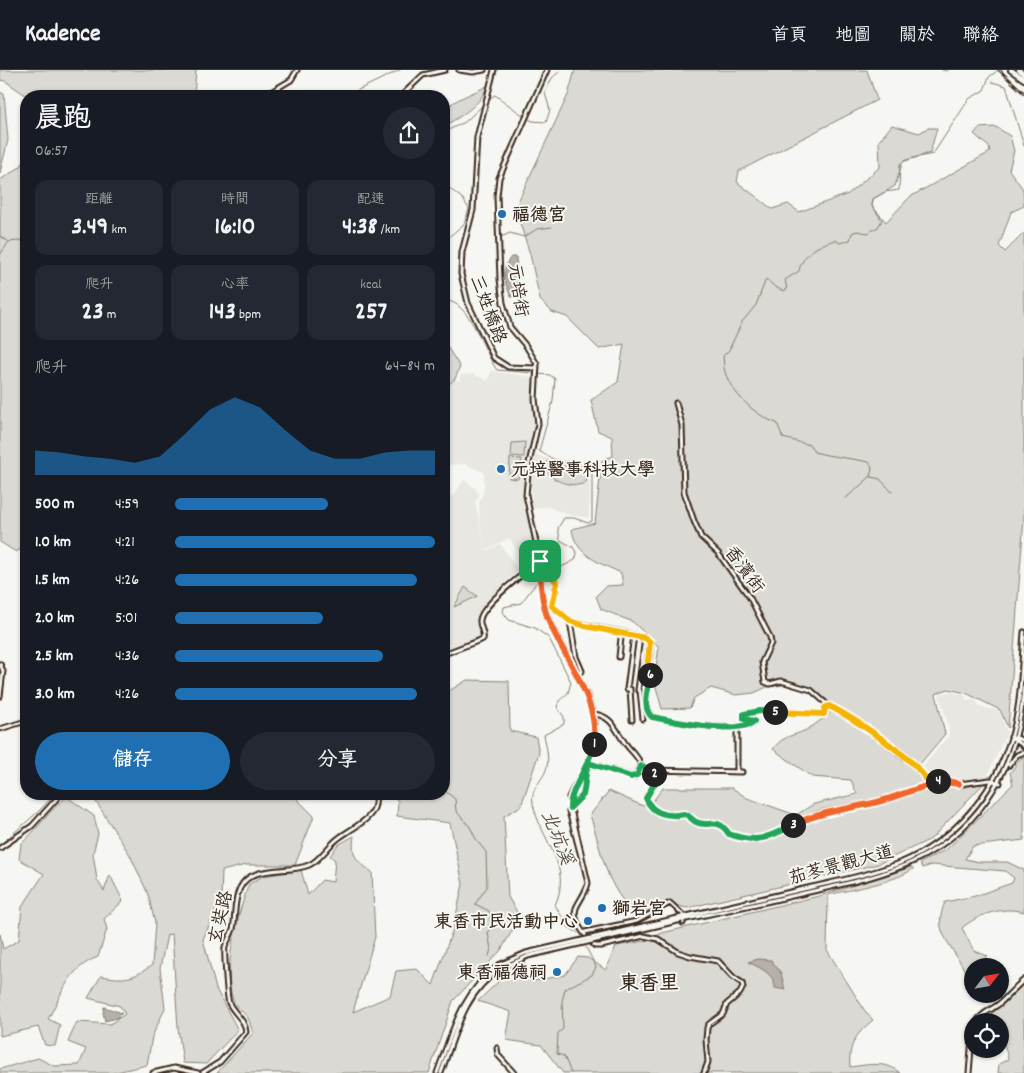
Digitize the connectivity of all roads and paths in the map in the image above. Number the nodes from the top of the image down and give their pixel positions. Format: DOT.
graph roads {
  1 [pos="297,70"];
  2 [pos="445,70"];
  3 [pos="459,70"];
  4 [pos="484,70"];
  5 [pos="494,70"];
  6 [pos="547,70"];
  7 [pos="1012,70"];
  8 [pos="1019,70"];
  9 [pos="1024,74"];
  10 [pos="1024,80"];
  11 [pos="274,90"];
  12 [pos="407,90"];
  13 [pos="536,370"];
  14 [pos="676,403"];
  15 [pos="540,561"];
  16 [pos="570,621"];
  17 [pos="620,632"];
  18 [pos="1024,632"];
  19 [pos="634,634"];
  20 [pos="645,638"];
  21 [pos="450,652"];
  22 [pos="619,657"];
  23 [pos="0,664"];
  24 [pos="576,674"];
  25 [pos="1024,687"];
  26 [pos="630,690"];
  27 [pos="639,690"];
  28 [pos="646,692"];
  29 [pos="0,696"];
  30 [pos="829,706"];
  31 [pos="1023,706"];
  32 [pos="593,714"];
  33 [pos="643,719"];
  34 [pos="632,720"];
  35 [pos="20,723"];
  36 [pos="1024,723"];
  37 [pos="737,726"];
  38 [pos="0,729"];
  39 [pos="1011,737"];
  40 [pos="1016,739"];
  41 [pos="1024,741"];
  42 [pos="1024,746"];
  43 [pos="1024,752"];
  44 [pos="589,763"];
  45 [pos="641,766"];
  46 [pos="1006,769"];
  47 [pos="652,770"];
  48 [pos="736,772"];
  49 [pos="742,772"];
  50 [pos="584,774"];
  51 [pos="997,781"];
  52 [pos="959,784"];
  53 [pos="56,800"];
  54 [pos="374,800"];
  55 [pos="570,808"];
  56 [pos="0,848"];
  57 [pos="583,863"];
  58 [pos="683,920"];
  59 [pos="597,931"];
  60 [pos="585,932"];
  61 [pos="590,940"];
  62 [pos="500,967"];
  63 [pos="1024,980"];
  64 [pos="985,1013"];
  65 [pos="497,1048"];
  66 [pos="970,1058"];
  67 [pos="153,1073"];
  68 [pos="200,1073"];
  69 [pos="437,1073"];
  70 [pos="441,1073"];
  71 [pos="514,1073"];
  72 [pos="704,1073"];
  73 [pos="969,1073"];
  1 -- 11 [label="street"];
  2 -- 12 [label="street"];
  3 -- 4 [label="street"];
  5 -- 13 [label="street, 三姓橋路"];
  6 -- 13 [label="street, 元培街"];
  7 -- 10 [label="main road"];
  8 -- 9 [label="main road"];
  13 -- 15 [label="street"];
  14 -- 30 [label="street, 香濱街"];
  15 -- 16 [label="street"];
  15 -- 21 [label="street"];
  15 -- 24 [label="street"];
  16 -- 17 [label="street"];
  16 -- 24 [label="street"];
  17 -- 19 [label="street"];
  17 -- 22 [label="street"];
  18 -- 39 [label="street, 茄苳景觀大道"];
  19 -- 20 [label="street"];
  19 -- 26 [label="street"];
  20 -- 27 [label="street"];
  20 -- 28 [label="street"];
  23 -- 29 [label="street"];
  24 -- 32 [label="street"];
  25 -- 31 [label="street, 茄苳景觀大道"];
  26 -- 27 [label="street"];
  26 -- 34 [label="street"];
  27 -- 28 [label="street"];
  27 -- 33 [label="street"];
  28 -- 37 [label="street"];
  30 -- 37 [label="street"];
  30 -- 52 [label="street"];
  31 -- 36 [label="street"];
  31 -- 40 [label="street, 茄苳景觀大道"];
  32 -- 44 [label="street"];
  32 -- 45 [label="street"];
  35 -- 38 [label="street"];
  37 -- 48 [label="street"];
  39 -- 40 [label="street"];
  39 -- 51 [label="street, 茄苳景觀大道"];
  40 -- 41 [label="street"];
  40 -- 42 [label="street"];
  40 -- 46 [label="street, 茄苳景觀大道"];
  43 -- 46 [label="street"];
  44 -- 45 [label="street"];
  44 -- 50 [label="street"];
  45 -- 47 [label="street"];
  46 -- 51 [label="street, 茄苳景觀大道"];
  47 -- 48 [label="street"];
  47 -- 52 [label="street"];
  48 -- 49 [label="street"];
  50 -- 55 [label="street"];
  50 -- 55 [label="street"];
  50 -- 57 [label="street"];
  51 -- 52 [label="street"];
  51 -- 58 [label="street, 茄苳景觀大道"];
  53 -- 56 [label="street"];
  54 -- 68 [label="street, 玄奘路"];
  55 -- 57 [label="street"];
  57 -- 60 [label="street"];
  58 -- 59 [label="street"];
  58 -- 62 [label="street, 茄苳景觀大道, bridge"];
  59 -- 60 [label="street"];
  59 -- 61 [label="street"];
  60 -- 61 [label="street"];
  61 -- 72 [label="street"];
  62 -- 69 [label="street"];
  62 -- 70 [label="street"];
  63 -- 64 [label="street"];
  65 -- 71 [label="street"];
  66 -- 73 [label="street"];
  67 -- 68 [label="street, 玄奘路"];
}
